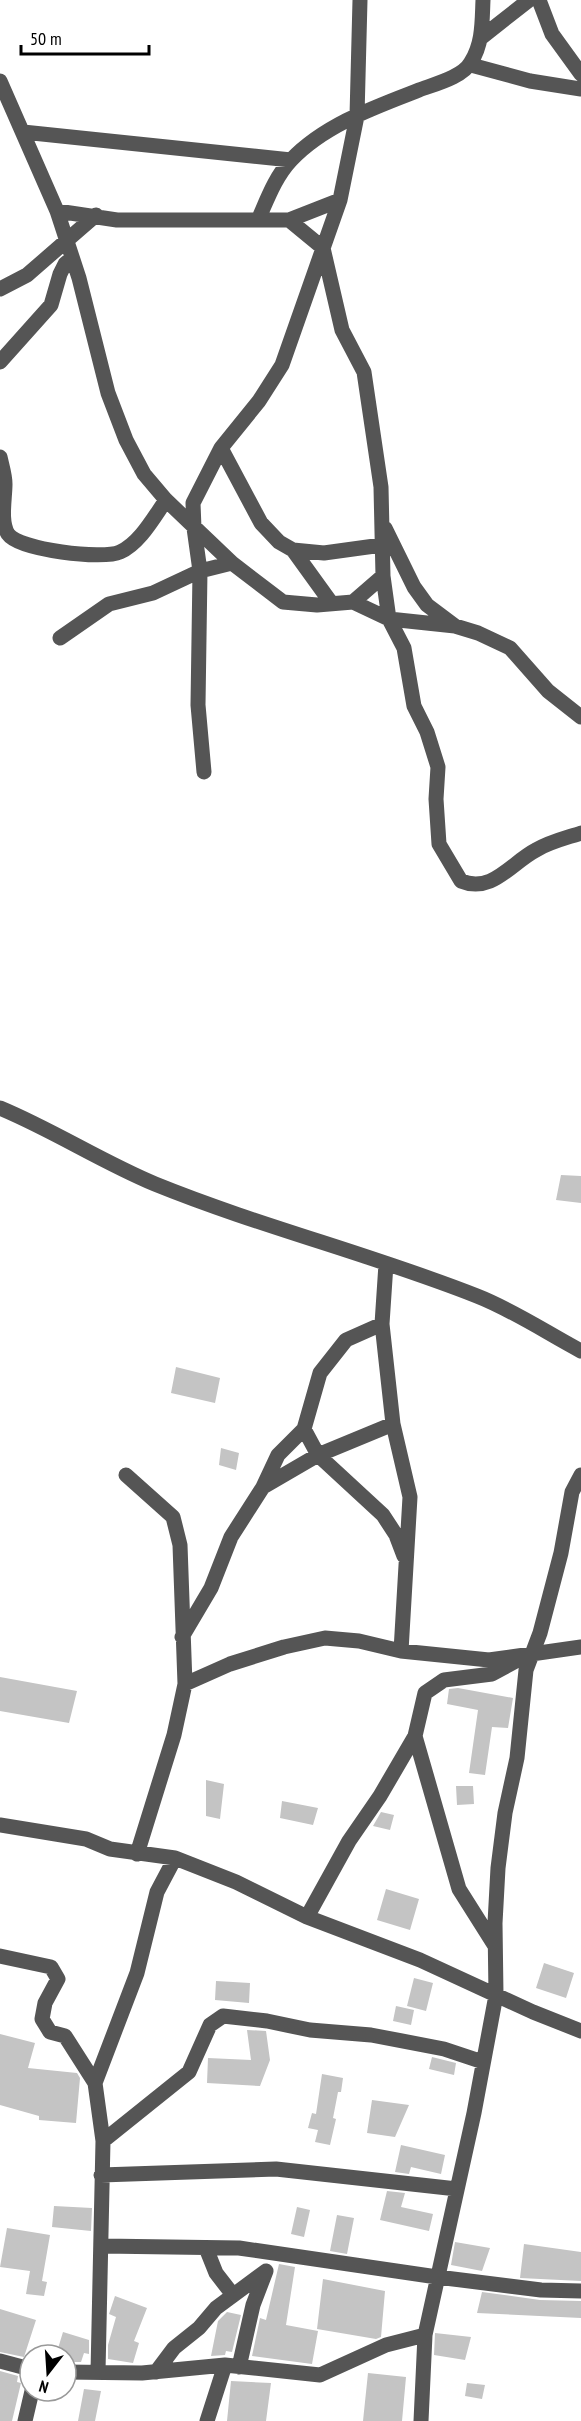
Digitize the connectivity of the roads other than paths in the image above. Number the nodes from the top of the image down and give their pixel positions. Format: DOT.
graph roads {
  1 [pos="360,0"];
  2 [pos="483,0"];
  3 [pos="529,0"];
  4 [pos="539,0"];
  5 [pos="482,37"];
  6 [pos="471,64"];
  7 [pos="581,74"];
  8 [pos="0,81"];
  9 [pos="581,89"];
  10 [pos="357,116"];
  11 [pos="23,132"];
  12 [pos="291,160"];
  13 [pos="340,200"];
  14 [pos="57,211"];
  15 [pos="96,215"];
  16 [pos="258,220"];
  17 [pos="290,220"];
  18 [pos="323,248"];
  19 [pos="69,251"];
  20 [pos="0,289"];
  21 [pos="0,362"];
  22 [pos="221,448"];
  23 [pos="0,457"];
  24 [pos="166,500"];
  25 [pos="193,503"];
  26 [pos="178,513"];
  27 [pos="382,522"];
  28 [pos="194,528"];
  29 [pos="382,544"];
  30 [pos="293,550"];
  31 [pos="232,563"];
  32 [pos="200,571"];
  33 [pos="383,576"];
  34 [pos="353,602"];
  35 [pos="332,604"];
  36 [pos="389,619"];
  37 [pos="455,626"];
  38 [pos="60,638"];
  39 [pos="581,717"];
  40 [pos="204,772"];
  41 [pos="581,833"];
  42 [pos="0,1108"];
  43 [pos="386,1264"];
  44 [pos="382,1324"];
  45 [pos="581,1352"];
  46 [pos="393,1424"];
  47 [pos="304,1429"];
  48 [pos="318,1455"];
  49 [pos="126,1475"];
  50 [pos="581,1475"];
  51 [pos="263,1487"];
  52 [pos="406,1563"];
  53 [pos="182,1637"];
  54 [pos="581,1647"];
  55 [pos="401,1651"];
  56 [pos="531,1652"];
  57 [pos="185,1684"];
  58 [pos="415,1736"];
  59 [pos="0,1828"];
  60 [pos="138,1854"];
  61 [pos="175,1858"];
  62 [pos="307,1917"];
  63 [pos="495,1946"];
  64 [pos="0,1956"];
  65 [pos="496,1995"];
  66 [pos="581,2031"];
  67 [pos="483,2062"];
  68 [pos="95,2083"];
  69 [pos="104,2140"];
  70 [pos="101,2175"];
  71 [pos="457,2189"];
  72 [pos="103,2246"];
  73 [pos="206,2248"];
  74 [pos="277,2253"];
  75 [pos="266,2271"];
  76 [pos="216,2273"];
  77 [pos="437,2277"];
  78 [pos="581,2291"];
  79 [pos="233,2295"];
  80 [pos="216,2308"];
  81 [pos="425,2335"];
  82 [pos="0,2361"];
  83 [pos="18,2366"];
  84 [pos="232,2366"];
  85 [pos="78,2372"];
  86 [pos="98,2372"];
  87 [pos="156,2372"];
  88 [pos="30,2403"];
  89 [pos="26,2421"];
  90 [pos="207,2421"];
  91 [pos="421,2421"];
  1 -- 10 [label="street"];
  2 -- 5 [label="street"];
  3 -- 5 [label="street"];
  4 -- 7 [label="street"];
  5 -- 6 [label="street"];
  6 -- 9 [label="street"];
  6 -- 10 [label="street"];
  8 -- 11 [label="street"];
  10 -- 12 [label="street"];
  10 -- 13 [label="street"];
  11 -- 12 [label="street"];
  11 -- 14 [label="street"];
  12 -- 16 [label="street"];
  13 -- 17 [label="street"];
  13 -- 18 [label="street"];
  14 -- 15 [label="street"];
  14 -- 19 [label="street"];
  15 -- 16 [label="street"];
  15 -- 19 [label="street"];
  16 -- 17 [label="street"];
  17 -- 18 [label="street"];
  18 -- 22 [label="street"];
  18 -- 27 [label="street"];
  19 -- 20 [label="street"];
  19 -- 21 [label="street"];
  19 -- 24 [label="street"];
  22 -- 25 [label="street"];
  22 -- 30 [label="street"];
  23 -- 24 [label="street"];
  24 -- 26 [label="street"];
  25 -- 26 [label="street"];
  25 -- 28 [label="street"];
  26 -- 28 [label="street"];
  27 -- 29 [label="street"];
  27 -- 37 [label="street"];
  28 -- 31 [label="street"];
  28 -- 32 [label="street"];
  29 -- 30 [label="street"];
  29 -- 33 [label="street"];
  30 -- 35 [label="street"];
  31 -- 32 [label="street"];
  31 -- 35 [label="street"];
  32 -- 38 [label="street"];
  32 -- 40 [label="street"];
  33 -- 34 [label="street"];
  33 -- 36 [label="street"];
  34 -- 35 [label="street"];
  34 -- 36 [label="street"];
  36 -- 37 [label="street"];
  36 -- 41 [label="street"];
  37 -- 39 [label="street"];
  42 -- 43 [label="street"];
  43 -- 44 [label="street"];
  43 -- 45 [label="street"];
  44 -- 46 [label="street"];
  44 -- 47 [label="street"];
  46 -- 48 [label="street"];
  46 -- 52 [label="street"];
  47 -- 48 [label="street"];
  47 -- 51 [label="street"];
  48 -- 51 [label="street"];
  48 -- 52 [label="street"];
  49 -- 53 [label="street"];
  50 -- 56 [label="street"];
  51 -- 53 [label="street"];
  52 -- 55 [label="street"];
  53 -- 57 [label="street"];
  54 -- 56 [label="street"];
  55 -- 56 [label="street"];
  55 -- 57 [label="street"];
  56 -- 58 [label="street"];
  56 -- 63 [label="street"];
  57 -- 60 [label="street"];
  58 -- 62 [label="street"];
  58 -- 63 [label="street"];
  59 -- 60 [label="street"];
  60 -- 61 [label="street"];
  61 -- 62 [label="street"];
  61 -- 68 [label="street"];
  62 -- 65 [label="street"];
  63 -- 65 [label="street"];
  64 -- 68 [label="street"];
  65 -- 66 [label="street"];
  65 -- 67 [label="street"];
  67 -- 69 [label="street"];
  67 -- 71 [label="street"];
  68 -- 69 [label="street"];
  69 -- 70 [label="street"];
  70 -- 71 [label="street"];
  70 -- 72 [label="street"];
  71 -- 77 [label="street"];
  72 -- 73 [label="street"];
  72 -- 86 [label="street"];
  73 -- 74 [label="street"];
  73 -- 76 [label="street"];
  74 -- 75 [label="street"];
  74 -- 77 [label="street"];
  75 -- 79 [label="street"];
  75 -- 84 [label="street"];
  76 -- 79 [label="street"];
  76 -- 80 [label="street"];
  77 -- 78 [label="street"];
  77 -- 81 [label="street"];
  79 -- 80 [label="street"];
  80 -- 87 [label="street"];
  81 -- 84 [label="street"];
  81 -- 91 [label="street"];
  82 -- 83 [label="street"];
  84 -- 87 [label="street"];
  84 -- 90 [label="street"];
  85 -- 86 [label="street"];
  86 -- 87 [label="street"];
  88 -- 89 [label="street"];
}
